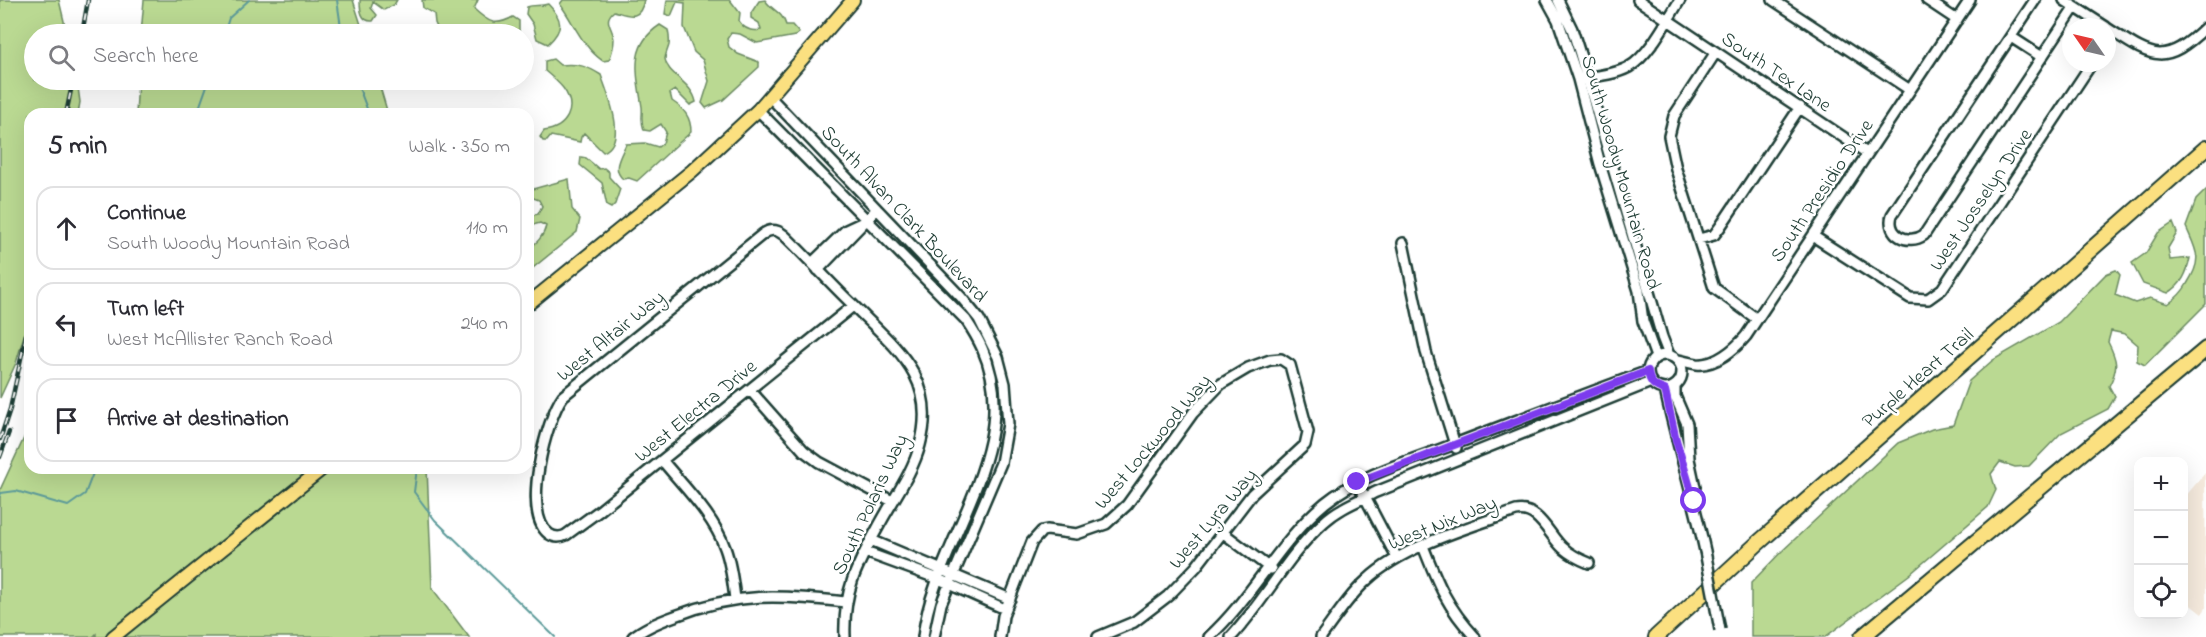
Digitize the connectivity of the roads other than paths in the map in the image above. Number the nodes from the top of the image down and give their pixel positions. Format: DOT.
graph roads {
  1 [pos="853,0"];
  2 [pos="1546,0"];
  3 [pos="1558,0"];
  4 [pos="1638,0"];
  5 [pos="1680,0"];
  6 [pos="1773,0"];
  7 [pos="1927,0"];
  8 [pos="1970,0"];
  9 [pos="2035,0"];
  10 [pos="2064,0"];
  11 [pos="2075,7"];
  12 [pos="2090,18"];
  13 [pos="1668,19"];
  14 [pos="1957,20"];
  15 [pos="2206,27"];
  16 [pos="2011,36"];
  17 [pos="2116,36"];
  18 [pos="1716,52"];
  19 [pos="2042,57"];
  20 [pos="2086,72"];
  21 [pos="1583,79"];
  22 [pos="1910,90"];
  23 [pos="770,97"];
  24 [pos="1800,107"];
  25 [pos="758,110"];
  26 [pos="2206,148"];
  27 [pos="1867,153"];
  28 [pos="877,209"];
  29 [pos="865,220"];
  30 [pos="773,230"];
  31 [pos="1813,236"];
  32 [pos="1699,239"];
  33 [pos="1403,243"];
  34 [pos="815,267"];
  35 [pos="534,299"];
  36 [pos="853,306"];
  37 [pos="1757,319"];
  38 [pos="2206,349"];
  39 [pos="1656,357"];
  40 [pos="1673,357"];
  41 [pos="1286,361"];
  42 [pos="1699,364"];
  43 [pos="1648,371"];
  44 [pos="1651,382"];
  45 [pos="1678,384"];
  46 [pos="750,390"];
  47 [pos="1665,390"];
  48 [pos="1455,444"];
  49 [pos="1460,458"];
  50 [pos="662,460"];
  51 [pos="316,474"];
  52 [pos="1357,482"];
  53 [pos="1365,497"];
  54 [pos="892,501"];
  55 [pos="1694,501"];
  56 [pos="1222,532"];
  57 [pos="557,537"];
  58 [pos="871,540"];
  59 [pos="1423,546"];
  60 [pos="865,552"];
  61 [pos="1396,558"];
  62 [pos="1589,563"];
  63 [pos="1268,567"];
  64 [pos="938,573"];
  65 [pos="1280,575"];
  66 [pos="952,579"];
  67 [pos="735,599"];
  68 [pos="1010,599"];
  69 [pos="845,602"];
  70 [pos="1005,609"];
  71 [pos="1721,633"];
  72 [pos="113,637"];
  73 [pos="633,637"];
  74 [pos="845,637"];
  75 [pos="923,637"];
  76 [pos="934,637"];
  77 [pos="1000,637"];
  78 [pos="1098,637"];
  79 [pos="1209,637"];
  80 [pos="1231,637"];
  81 [pos="1321,637"];
  82 [pos="1475,637"];
  83 [pos="1656,637"];
  84 [pos="1862,637"];
  1 -- 23 [label="main road"];
  2 -- 21 [label="street, South Woody Mountain Road"];
  3 -- 21 [label="street, South Woody Mountain Road"];
  4 -- 13 [label="street, South Tex Lane"];
  5 -- 13 [label="street"];
  6 -- 22 [label="street"];
  7 -- 14 [label="street"];
  8 -- 14 [label="street, South Presidio Drive"];
  9 -- 16 [label="street"];
  10 -- 11 [label="street"];
  11 -- 12 [label="street"];
  11 -- 19 [label="street"];
  13 -- 18 [label="street, South Tex Lane"];
  13 -- 21 [label="street"];
  14 -- 22 [label="street, South Presidio Drive"];
  15 -- 17 [label="street"];
  16 -- 19 [label="street"];
  16 -- 19 [label="street"];
  18 -- 24 [label="street, South Tex Lane"];
  18 -- 32 [label="street"];
  20 -- 31 [label="street, West Josselyn Drive"];
  21 -- 39 [label="street, South Woody Mountain Road"];
  21 -- 40 [label="street, South Woody Mountain Road"];
  22 -- 27 [label="street, South Presidio Drive"];
  23 -- 25 [label="main road"];
  23 -- 28 [label="street, South Alvan Clark Boulevard"];
  24 -- 27 [label="street, South Tex Lane"];
  24 -- 32 [label="street"];
  25 -- 29 [label="street, South Alvan Clark Boulevard"];
  25 -- 35 [label="main road"];
  26 -- 83 [label="highway, Purple Heart Trail"];
  27 -- 31 [label="street, South Presidio Drive"];
  28 -- 29 [label="street"];
  28 -- 66 [label="street, South Alvan Clark Boulevard"];
  29 -- 34 [label="street"];
  29 -- 64 [label="street, South Alvan Clark Boulevard"];
  30 -- 34 [label="street, South Polaris Way"];
  30 -- 57 [label="street, West Altair Way"];
  31 -- 37 [label="street, South Presidio Drive"];
  32 -- 37 [label="street"];
  33 -- 48 [label="street"];
  34 -- 36 [label="street, South Polaris Way"];
  36 -- 46 [label="street, West Electra Drive"];
  36 -- 54 [label="street, South Polaris Way"];
  37 -- 42 [label="street, South Presidio Drive"];
  38 -- 84 [label="highway"];
  39 -- 40 [label="street"];
  39 -- 43 [label="street"];
  40 -- 42 [label="street"];
  40 -- 45 [label="street"];
  41 -- 56 [label="street, West Lyra Way"];
  41 -- 68 [label="street, West Lockwood Way"];
  42 -- 45 [label="street"];
  43 -- 44 [label="street"];
  43 -- 48 [label="street"];
  44 -- 47 [label="street"];
  44 -- 49 [label="street"];
  45 -- 47 [label="street"];
  45 -- 55 [label="street"];
  46 -- 50 [label="street, West Electra Drive"];
  46 -- 54 [label="street"];
  47 -- 55 [label="street"];
  48 -- 49 [label="street"];
  48 -- 52 [label="street"];
  49 -- 53 [label="street"];
  50 -- 57 [label="street, West Electra Drive"];
  50 -- 67 [label="street"];
  51 -- 72 [label="main road"];
  52 -- 53 [label="street"];
  52 -- 63 [label="street"];
  53 -- 61 [label="street"];
  53 -- 65 [label="street"];
  54 -- 58 [label="street, South Polaris Way"];
  55 -- 71 [label="street, bridge"];
  56 -- 63 [label="street"];
  56 -- 78 [label="street, West Lyra Way"];
  58 -- 60 [label="street, South Polaris Way"];
  58 -- 64 [label="street"];
  59 -- 61 [label="street, West Nix Way"];
  59 -- 62 [label="street, West Nix Way"];
  59 -- 82 [label="street"];
  60 -- 64 [label="street"];
  60 -- 69 [label="street, South Polaris Way"];
  61 -- 81 [label="street, West Nix Way"];
  63 -- 65 [label="street"];
  63 -- 79 [label="street"];
  64 -- 66 [label="street"];
  64 -- 75 [label="street, South Alvan Clark Boulevard"];
  65 -- 80 [label="street"];
  66 -- 68 [label="street"];
  66 -- 70 [label="street"];
  66 -- 76 [label="street, South Alvan Clark Boulevard"];
  67 -- 69 [label="street"];
  67 -- 73 [label="street"];
  68 -- 70 [label="street"];
  69 -- 74 [label="street, South Polaris Way"];
  70 -- 77 [label="street"];
}
